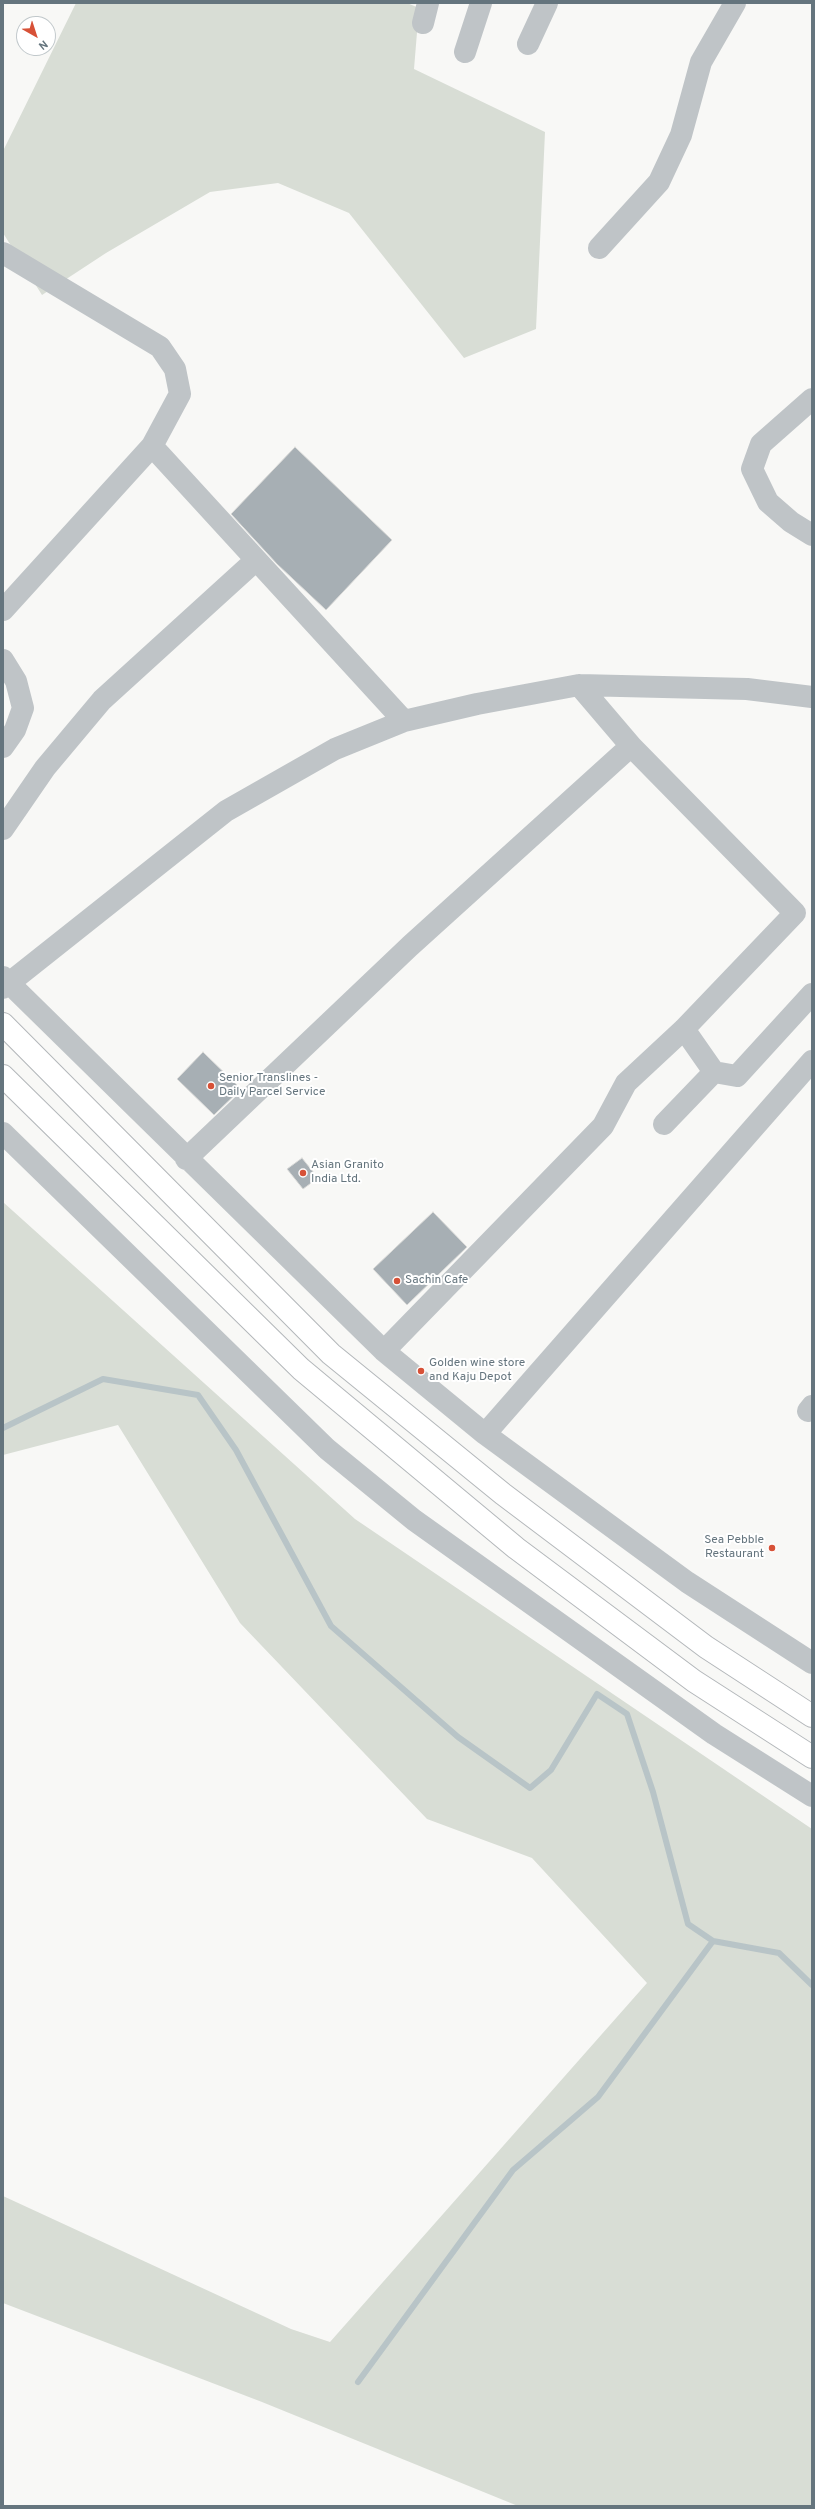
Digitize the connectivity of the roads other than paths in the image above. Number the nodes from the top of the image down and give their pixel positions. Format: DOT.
graph roads {
  1 [pos="481,3"];
  2 [pos="547,3"];
  3 [pos="735,3"];
  4 [pos="528,44"];
  5 [pos="465,52"];
  6 [pos="599,248"];
  7 [pos="3,253"];
  8 [pos="812,399"];
  9 [pos="152,446"];
  10 [pos="812,535"];
  11 [pos="256,560"];
  12 [pos="3,610"];
  13 [pos="3,660"];
  14 [pos="579,685"];
  15 [pos="812,697"];
  16 [pos="404,721"];
  17 [pos="631,746"];
  18 [pos="3,747"];
  19 [pos="3,830"];
  20 [pos="5,983"];
  21 [pos="812,994"];
  22 [pos="3,1024"];
  23 [pos="684,1029"];
  24 [pos="812,1061"];
  25 [pos="714,1072"];
  26 [pos="3,1076"];
  27 [pos="664,1124"];
  28 [pos="3,1133"];
  29 [pos="186,1159"];
  30 [pos="384,1351"];
  31 [pos="485,1434"];
  32 [pos="812,1663"];
  33 [pos="812,1716"];
  34 [pos="812,1757"];
  35 [pos="812,1796"];
  1 -- 5 [label="street"];
  2 -- 4 [label="street"];
  3 -- 6 [label="street"];
  7 -- 9 [label="street"];
  8 -- 10 [label="street"];
  9 -- 11 [label="street"];
  9 -- 12 [label="street"];
  11 -- 16 [label="street"];
  11 -- 19 [label="street"];
  13 -- 18 [label="street"];
  14 -- 15 [label="street"];
  14 -- 16 [label="street"];
  14 -- 17 [label="street"];
  16 -- 20 [label="street"];
  17 -- 23 [label="street"];
  17 -- 29 [label="street"];
  20 -- 29 [label="street"];
  21 -- 25 [label="street"];
  22 -- 33 [label="highway"];
  23 -- 25 [label="street"];
  23 -- 30 [label="street"];
  24 -- 31 [label="street"];
  25 -- 27 [label="street"];
  26 -- 34 [label="highway"];
  28 -- 35 [label="street"];
  29 -- 30 [label="street"];
  30 -- 31 [label="street"];
  31 -- 32 [label="street"];
}
